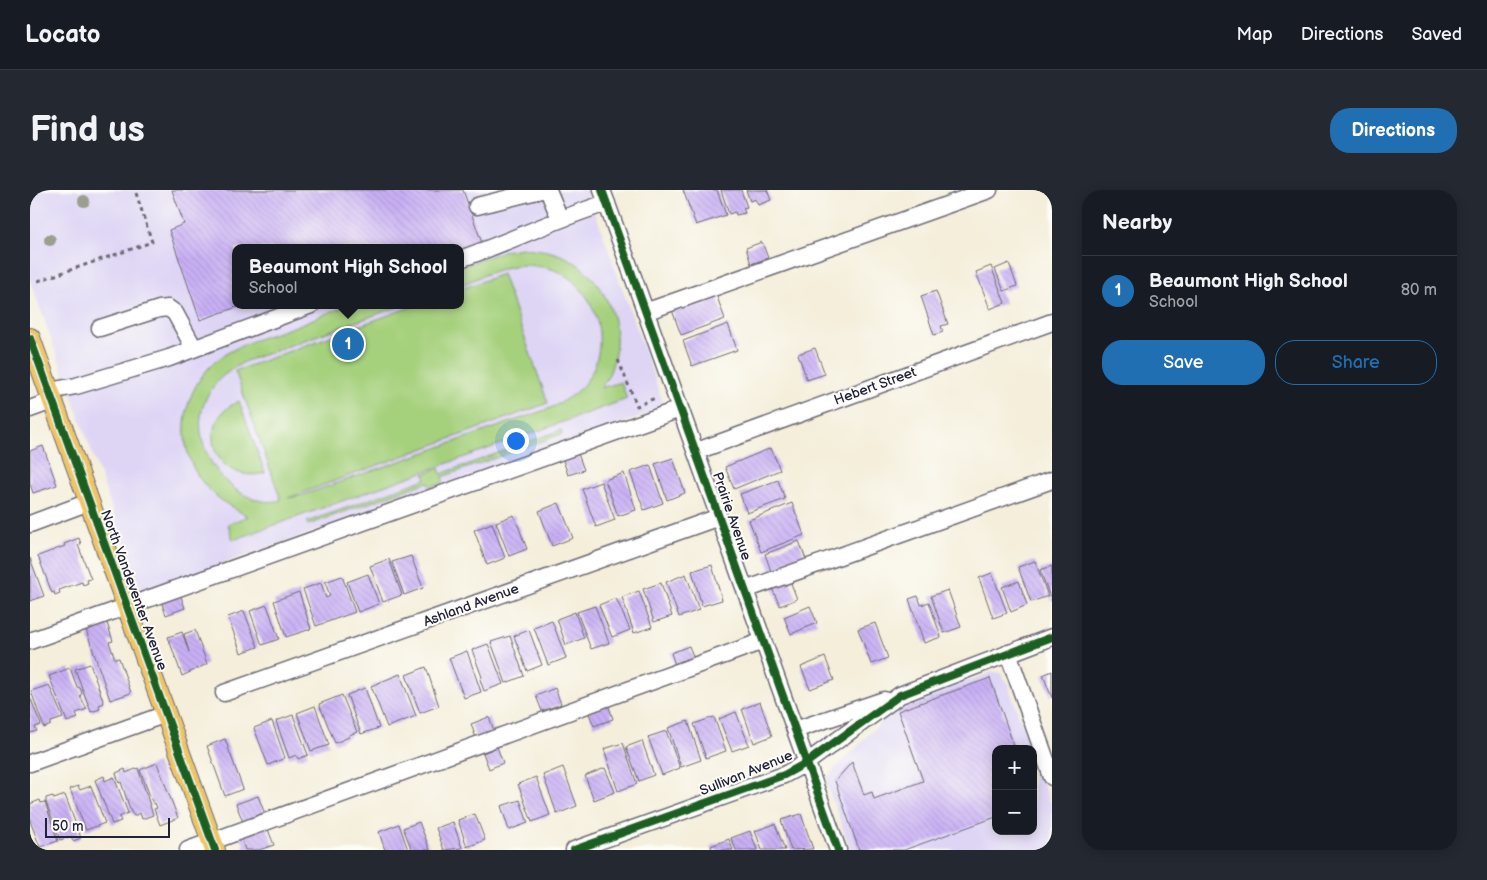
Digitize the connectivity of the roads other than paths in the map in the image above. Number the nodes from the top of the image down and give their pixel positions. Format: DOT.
graph roads {
  1 [pos="541,190"];
  2 [pos="548,190"];
  3 [pos="990,190"];
  4 [pos="604,197"];
  5 [pos="477,206"];
  6 [pos="560,219"];
  7 [pos="464,257"];
  8 [pos="300,309"];
  9 [pos="646,312"];
  10 [pos="1052,322"];
  11 [pos="100,328"];
  12 [pos="30,338"];
  13 [pos="194,348"];
  14 [pos="51,396"];
  15 [pos="30,408"];
  16 [pos="680,409"];
  17 [pos="697,451"];
  18 [pos="1052,480"];
  19 [pos="89,502"];
  20 [pos="719,516"];
  21 [pos="30,524"];
  22 [pos="745,590"];
  23 [pos="127,606"];
  24 [pos="1052,637"];
  25 [pos="30,641"];
  26 [pos="763,641"];
  27 [pos="1008,653"];
  28 [pos="224,693"];
  29 [pos="900,695"];
  30 [pos="166,714"];
  31 [pos="795,730"];
  32 [pos="30,763"];
  33 [pos="806,763"];
  34 [pos="1052,777"];
  35 [pos="213,846"];
  36 [pos="188,850"];
  37 [pos="574,850"];
  38 [pos="838,850"];
  1 -- 5 [label="street"];
  2 -- 6 [label="street"];
  3 -- 9 [label="street"];
  4 -- 6 [label="street"];
  4 -- 9 [label="street, Prairie Avenue"];
  6 -- 7 [label="street"];
  8 -- 13 [label="street"];
  9 -- 16 [label="street, Prairie Avenue"];
  10 -- 17 [label="street, Hebert Street"];
  11 -- 13 [label="street"];
  12 -- 14 [label="main road, North Vandeventer Avenue"];
  13 -- 14 [label="street"];
  14 -- 15 [label="street"];
  14 -- 19 [label="main road, North Vandeventer Avenue"];
  16 -- 17 [label="street, Prairie Avenue"];
  16 -- 23 [label="street"];
  17 -- 20 [label="street, Prairie Avenue"];
  18 -- 22 [label="street"];
  19 -- 21 [label="street"];
  19 -- 23 [label="main road, North Vandeventer Avenue"];
  20 -- 22 [label="street, Prairie Avenue"];
  20 -- 28 [label="street, Ashland Avenue"];
  22 -- 26 [label="street, Prairie Avenue"];
  23 -- 25 [label="street"];
  23 -- 30 [label="main road, North Vandeventer Avenue"];
  24 -- 27 [label="street, Sullivan Avenue"];
  26 -- 31 [label="street, Prairie Avenue"];
  26 -- 35 [label="street"];
  27 -- 29 [label="street, Sullivan Avenue"];
  27 -- 34 [label="street"];
  29 -- 31 [label="street, Sullivan Avenue"];
  29 -- 33 [label="street, Sullivan Avenue"];
  30 -- 32 [label="street"];
  30 -- 35 [label="main road, North Vandeventer Avenue"];
  31 -- 33 [label="street, Prairie Avenue"];
  33 -- 37 [label="street, Sullivan Avenue"];
  33 -- 38 [label="street, Prairie Avenue"];
  35 -- 36 [label="street"];
}
